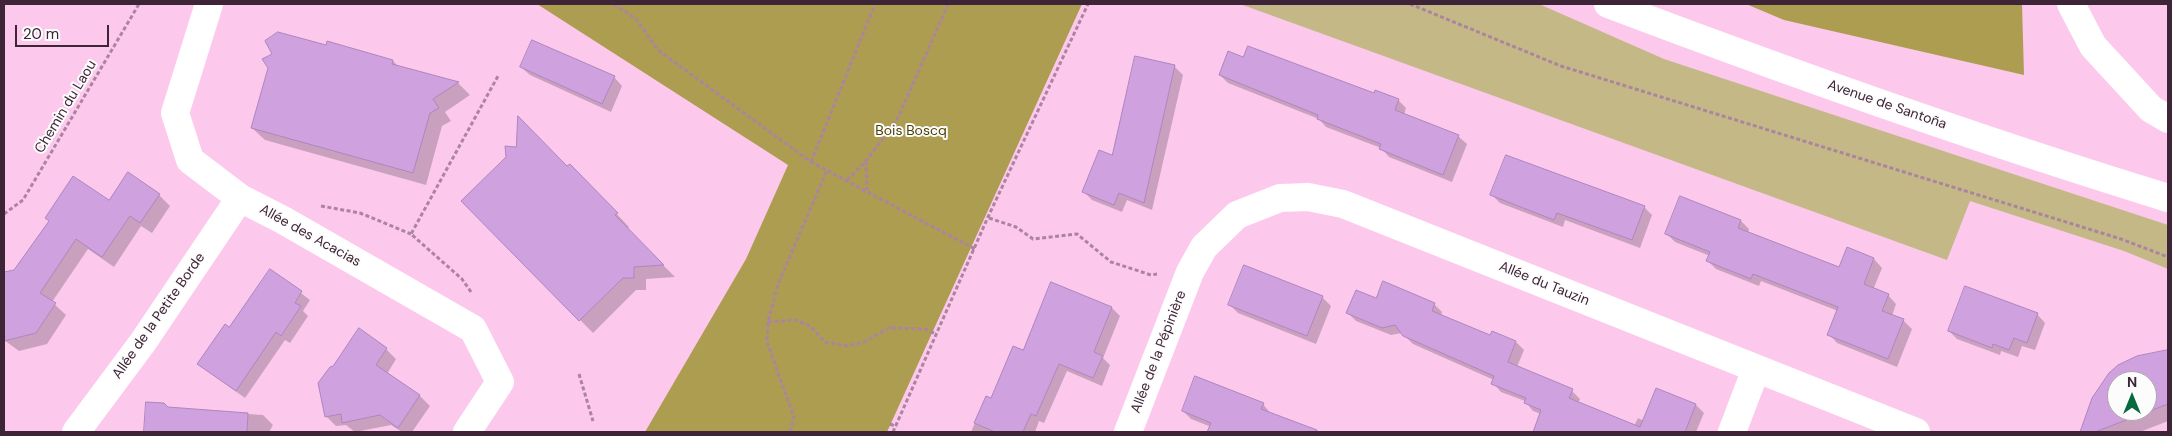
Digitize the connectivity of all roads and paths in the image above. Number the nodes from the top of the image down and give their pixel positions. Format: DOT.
graph roads {
  1 [pos="139,4"];
  2 [pos="209,4"];
  3 [pos="614,4"];
  4 [pos="876,4"];
  5 [pos="948,4"];
  6 [pos="1088,4"];
  7 [pos="1410,4"];
  8 [pos="1608,4"];
  9 [pos="2071,4"];
  10 [pos="498,76"];
  11 [pos="2168,119"];
  12 [pos="866,161"];
  13 [pos="811,162"];
  14 [pos="827,170"];
  15 [pos="847,180"];
  16 [pos="867,191"];
  17 [pos="240,198"];
  18 [pos="2168,198"];
  19 [pos="4,214"];
  20 [pos="988,218"];
  21 [pos="283,220"];
  22 [pos="411,234"];
  23 [pos="975,249"];
  24 [pos="2168,257"];
  25 [pos="1190,272"];
  26 [pos="768,322"];
  27 [pos="473,329"];
  28 [pos="936,334"];
  29 [pos="1756,369"];
  30 [pos="579,374"];
  31 [pos="593,421"];
  32 [pos="890,424"];
  33 [pos="895,426"];
  34 [pos="76,432"];
  35 [pos="467,432"];
  36 [pos="790,432"];
  37 [pos="892,432"];
  38 [pos="1128,432"];
  39 [pos="1732,432"];
  40 [pos="1916,432"];
  1 -- 19 [label="path, Chemin du Laou"];
  2 -- 17 [label="street, Allée des Acacias"];
  3 -- 13 [label="path"];
  4 -- 13 [label="path"];
  5 -- 12 [label="path"];
  6 -- 20 [label="path"];
  7 -- 24 [label="path"];
  8 -- 18 [label="street, Avenue de Santoña"];
  9 -- 11 [label="street"];
  10 -- 22 [label="path"];
  12 -- 15 [label="path"];
  12 -- 16 [label="path"];
  13 -- 14 [label="path"];
  14 -- 15 [label="path"];
  14 -- 26 [label="path"];
  15 -- 16 [label="path"];
  16 -- 23 [label="path"];
  17 -- 21 [label="street, Allée des Acacias"];
  17 -- 34 [label="street, Allée de la Petite Borde"];
  20 -- 23 [label="path"];
  20 -- 25 [label="path"];
  21 -- 22 [label="path"];
  21 -- 27 [label="street, Allée des Acacias"];
  22 -- 27 [label="path"];
  23 -- 28 [label="path"];
  25 -- 29 [label="street, Allée du Tauzin"];
  25 -- 38 [label="street, Allée de la Pépinière"];
  26 -- 28 [label="path"];
  26 -- 36 [label="path"];
  27 -- 35 [label="street"];
  28 -- 33 [label="path"];
  29 -- 39 [label="street"];
  29 -- 40 [label="street, Allée du Tauzin"];
  30 -- 31 [label="path"];
  32 -- 33 [label="path"];
  33 -- 37 [label="path"];
}
